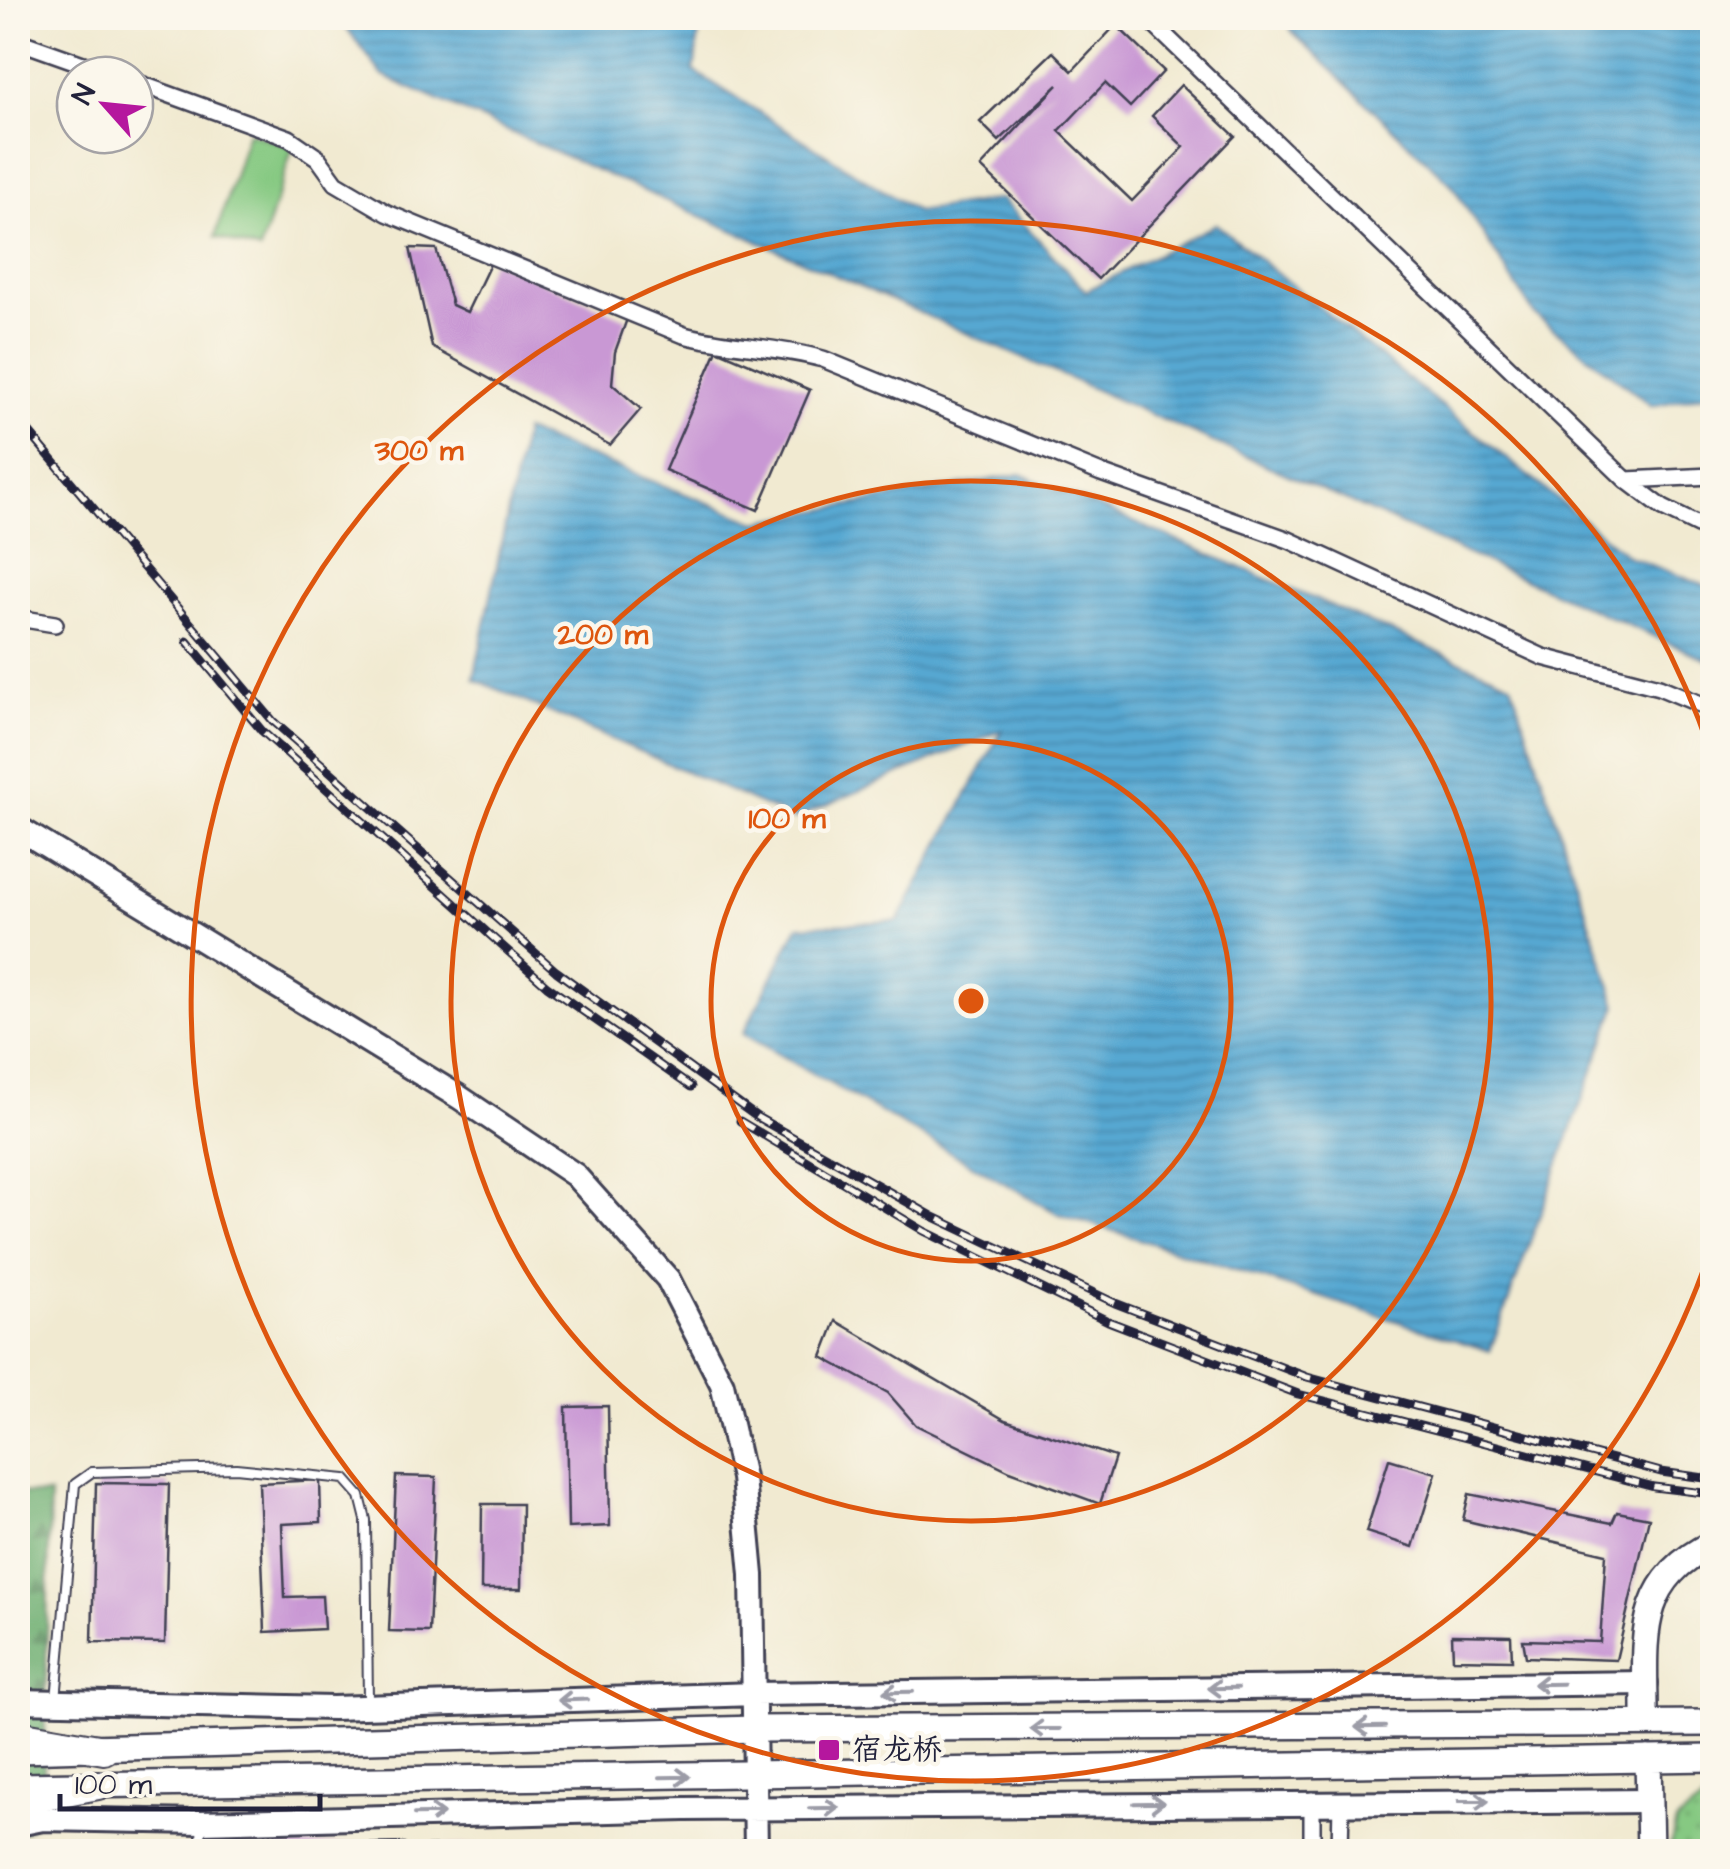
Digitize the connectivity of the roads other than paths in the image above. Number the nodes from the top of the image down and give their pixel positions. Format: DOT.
graph roads {
  1 [pos="1147,18"];
  2 [pos="18,41"];
  3 [pos="58,55"];
  4 [pos="155,89"];
  5 [pos="1712,476"];
  6 [pos="1626,480"];
  7 [pos="1712,532"];
  8 [pos="18,618"];
  9 [pos="55,624"];
  10 [pos="1712,709"];
  11 [pos="18,828"];
  12 [pos="1712,1544"];
  13 [pos="1646,1683"];
  14 [pos="755,1694"];
  15 [pos="18,1701"];
  16 [pos="56,1704"];
  17 [pos="368,1706"];
  18 [pos="1645,1723"];
  19 [pos="1712,1723"];
  20 [pos="755,1729"];
  21 [pos="18,1734"];
  22 [pos="18,1750"];
  23 [pos="104,1750"];
  24 [pos="1712,1758"];
  25 [pos="1648,1759"];
  26 [pos="756,1776"];
  27 [pos="98,1785"];
  28 [pos="18,1786"];
  29 [pos="18,1800"];
  30 [pos="1312,1800"];
  31 [pos="1341,1800"];
  32 [pos="1649,1801"];
  33 [pos="756,1809"];
  34 [pos="201,1822"];
  35 [pos="18,1824"];
  36 [pos="202,1852"];
  37 [pos="756,1852"];
  38 [pos="1312,1852"];
  39 [pos="1340,1852"];
  40 [pos="1650,1852"];
  1 -- 6 [label="street"];
  2 -- 3 [label="street"];
  4 -- 10 [label="street"];
  5 -- 6 [label="street"];
  6 -- 7 [label="street"];
  8 -- 9 [label="street"];
  11 -- 14 [label="street"];
  12 -- 13 [label="main road"];
  13 -- 14 [label="street, one-way"];
  13 -- 18 [label="main road"];
  14 -- 17 [label="street, one-way"];
  14 -- 20 [label="street"];
  15 -- 16 [label="street"];
  16 -- 17 [label="street"];
  16 -- 17 [label="lane"];
  18 -- 19 [label="main road"];
  18 -- 20 [label="main road, one-way"];
  20 -- 23 [label="main road"];
  20 -- 26 [label="street"];
  21 -- 23 [label="highway"];
  22 -- 23 [label="main road"];
  24 -- 25 [label="main road"];
  25 -- 26 [label="main road"];
  25 -- 32 [label="main road"];
  27 -- 26 [label="main road, one-way"];
  26 -- 33 [label="street"];
  27 -- 28 [label="main road"];
  27 -- 29 [label="highway"];
  30 -- 31 [label="street"];
  33 -- 30 [label="street, one-way"];
  30 -- 38 [label="street"];
  31 -- 32 [label="street, one-way"];
  31 -- 39 [label="street"];
  32 -- 40 [label="main road"];
  34 -- 33 [label="street, one-way"];
  33 -- 37 [label="street"];
  34 -- 35 [label="street"];
  34 -- 36 [label="lane"];
}
